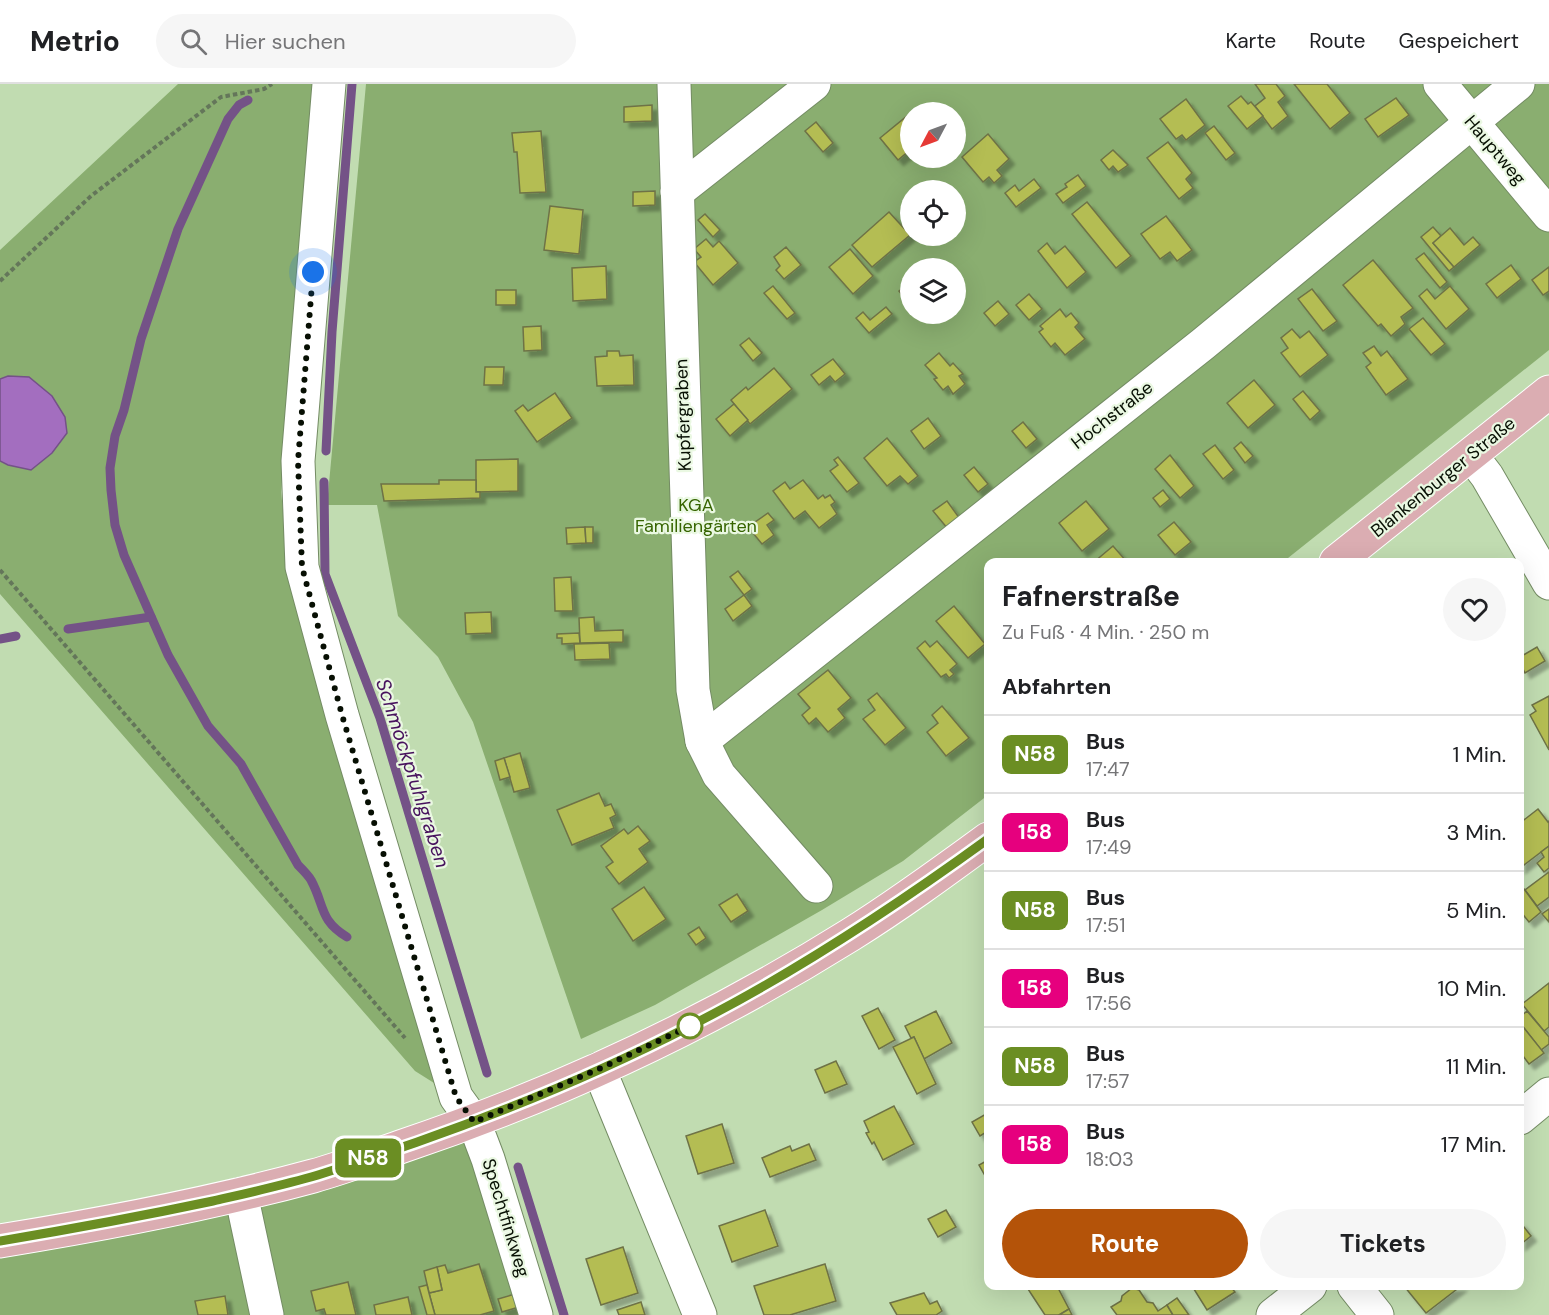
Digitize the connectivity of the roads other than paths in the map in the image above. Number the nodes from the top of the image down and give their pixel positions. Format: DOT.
graph roads {
  1 [pos="329,84"];
  2 [pos="674,84"];
  3 [pos="814,84"];
  4 [pos="1440,84"];
  5 [pos="1518,84"];
  6 [pos="1471,121"];
  7 [pos="677,192"];
  8 [pos="1549,215"];
  9 [pos="1549,392"];
  10 [pos="1471,455"];
  11 [pos="1341,558"];
  12 [pos="1549,583"];
  13 [pos="702,741"];
  14 [pos="984,842"];
  15 [pos="816,886"];
  16 [pos="599,1069"];
  17 [pos="1549,1094"];
  18 [pos="1524,1115"];
  19 [pos="474,1122"];
  20 [pos="241,1194"];
  21 [pos="0,1241"];
  22 [pos="1302,1290"];
  23 [pos="1357,1290"];
  24 [pos="267,1315"];
  25 [pos="536,1315"];
  26 [pos="700,1315"];
  27 [pos="1273,1315"];
  28 [pos="1377,1315"];
  1 -- 19 [label="street, Spechtfinkweg"];
  2 -- 7 [label="street, Kupfergraben"];
  3 -- 7 [label="street"];
  4 -- 6 [label="street, Hauptweg"];
  5 -- 6 [label="street, Hochstraße"];
  6 -- 8 [label="street, Hauptweg"];
  6 -- 13 [label="street, Hochstraße"];
  7 -- 13 [label="street, Kupfergraben"];
  9 -- 10 [label="main road, Blankenburger Straße"];
  10 -- 11 [label="main road, Blankenburger Straße"];
  10 -- 12 [label="street"];
  13 -- 15 [label="street, Kupfergraben"];
  14 -- 16 [label="main road"];
  16 -- 19 [label="main road"];
  16 -- 26 [label="street"];
  17 -- 18 [label="street"];
  19 -- 20 [label="main road"];
  19 -- 25 [label="street, Spechtfinkweg"];
  20 -- 21 [label="main road"];
  20 -- 24 [label="street"];
  22 -- 27 [label="street"];
  23 -- 28 [label="street"];
}
